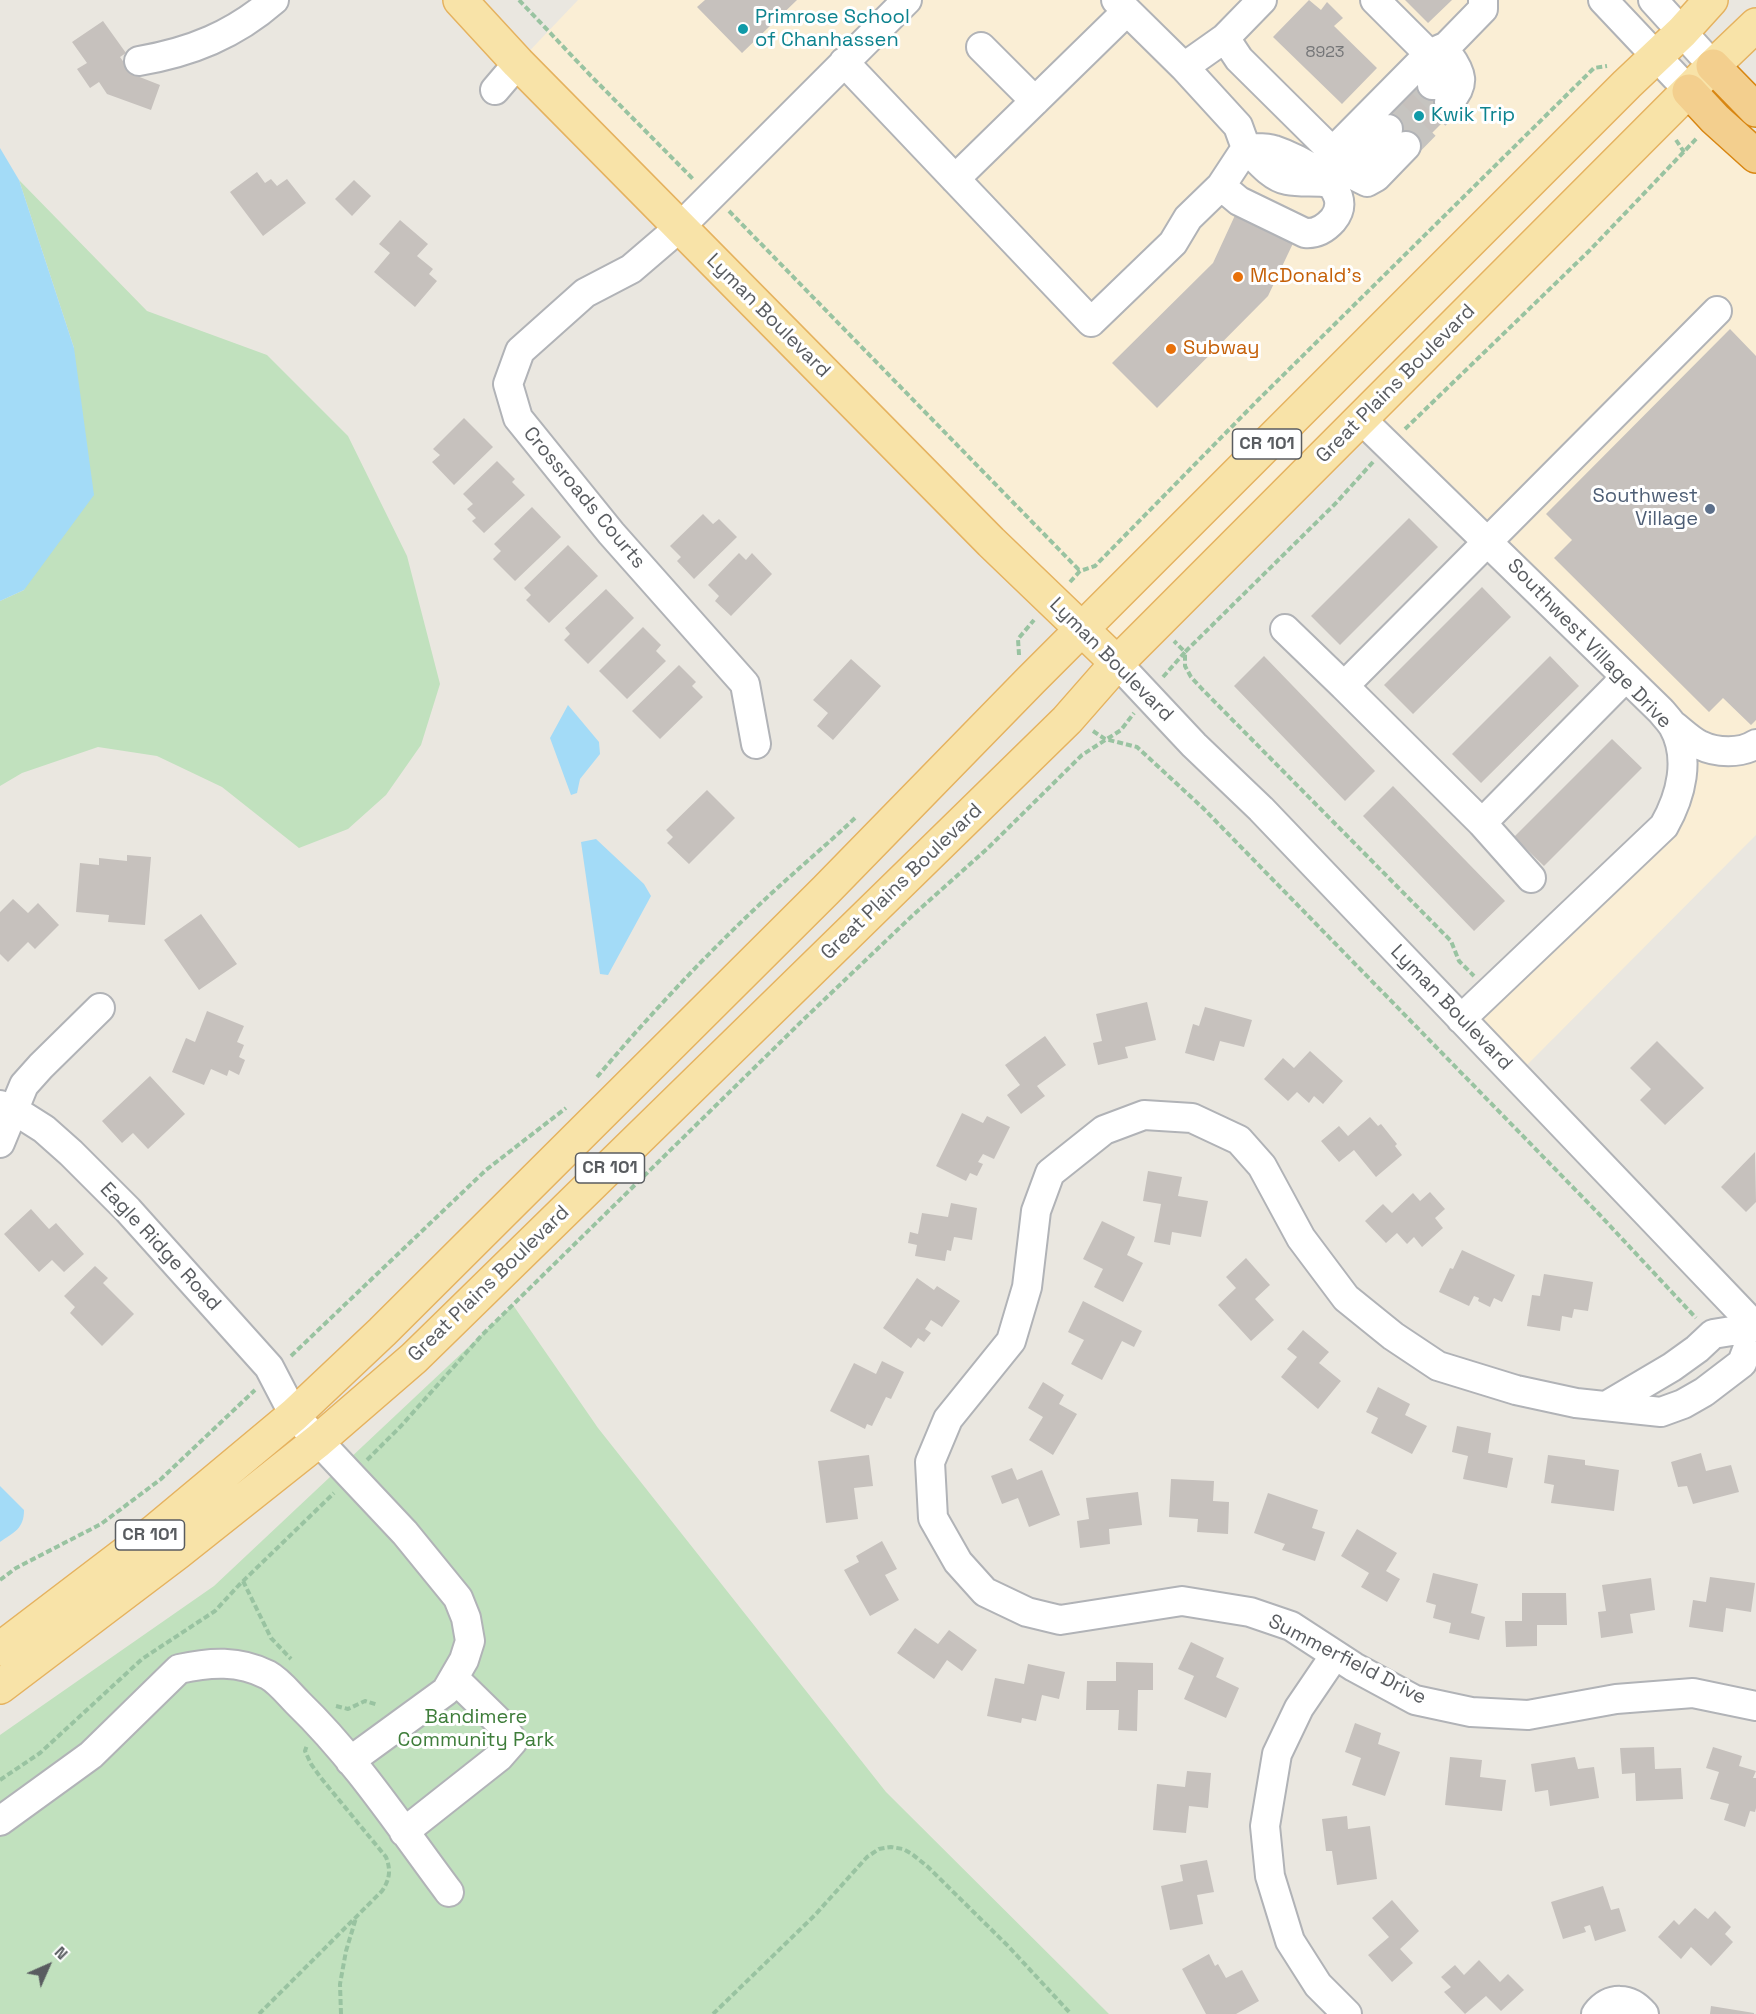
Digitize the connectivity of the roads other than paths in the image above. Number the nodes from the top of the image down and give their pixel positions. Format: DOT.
graph roads {
  1 [pos="274,0"];
  2 [pos="460,0"];
  3 [pos="907,0"];
  4 [pos="1262,0"];
  5 [pos="1375,0"];
  6 [pos="1483,0"];
  7 [pos="1603,0"];
  8 [pos="1653,0"];
  9 [pos="1711,0"];
  10 [pos="1122,5"];
  11 [pos="1756,25"];
  12 [pos="1682,32"];
  13 [pos="1225,38"];
  14 [pos="981,47"];
  15 [pos="1441,52"];
  16 [pos="1656,56"];
  17 [pos="139,61"];
  18 [pos="844,62"];
  19 [pos="518,63"];
  20 [pos="1713,66"];
  21 [pos="1184,67"];
  22 [pos="495,90"];
  23 [pos="1689,91"];
  24 [pos="1440,93"];
  25 [pos="1035,101"];
  26 [pos="1756,110"];
  27 [pos="1397,138"];
  28 [pos="1246,148"];
  29 [pos="1756,156"];
  30 [pos="1335,165"];
  31 [pos="955,179"];
  32 [pos="1221,186"];
  33 [pos="680,227"];
  34 [pos="1717,310"];
  35 [pos="1361,419"];
  36 [pos="1487,540"];
  37 [pos="1285,629"];
  38 [pos="1082,630"];
  39 [pos="1117,663"];
  40 [pos="1625,678"];
  41 [pos="1344,686"];
  42 [pos="1673,725"];
  43 [pos="756,744"];
  44 [pos="1756,744"];
  45 [pos="1482,823"];
  46 [pos="1531,878"];
  47 [pos="100,1008"];
  48 [pos="1461,1019"];
  49 [pos="7,1107"];
  50 [pos="0,1143"];
  51 [pos="1756,1327"];
  52 [pos="1606,1406"];
  53 [pos="294,1414"];
  54 [pos="318,1441"];
  55 [pos="0,1649"];
  56 [pos="1335,1655"];
  57 [pos="454,1678"];
  58 [pos="0,1687"];
  59 [pos="1756,1706"];
  60 [pos="350,1761"];
  61 [pos="0,1821"];
  62 [pos="404,1832"];
  63 [pos="449,1892"];
  64 [pos="1347,2014"];
  65 [pos="1596,2014"];
  66 [pos="1644,2014"];
  1 -- 17 [label="street"];
  2 -- 19 [label="main road, Lyman Boulevard"];
  3 -- 18 [label="street, Crossroads Courts"];
  4 -- 13 [label="street"];
  5 -- 15 [label="street"];
  6 -- 15 [label="street"];
  7 -- 16 [label="street"];
  8 -- 12 [label="street"];
  9 -- 12 [label="main road, Great Plains Boulevard / CR 101"];
  10 -- 21 [label="street"];
  10 -- 25 [label="street"];
  11 -- 20 [label="main road, Great Plains Boulevard / CR 101"];
  12 -- 16 [label="main road, Great Plains Boulevard / CR 101"];
  12 -- 20 [label="street"];
  13 -- 21 [label="street"];
  13 -- 30 [label="street"];
  14 -- 25 [label="street"];
  15 -- 24 [label="street"];
  15 -- 30 [label="street"];
  16 -- 23 [label="street"];
  16 -- 38 [label="main road, Great Plains Boulevard / CR 101"];
  18 -- 31 [label="street"];
  18 -- 33 [label="street, Crossroads Courts"];
  19 -- 22 [label="street"];
  19 -- 33 [label="main road, Lyman Boulevard"];
  20 -- 23 [label="main road, Great Plains Boulevard / CR 101"];
  20 -- 26 [label="highway"];
  21 -- 28 [label="street"];
  23 -- 29 [label="highway"];
  23 -- 35 [label="main road, Great Plains Boulevard / CR 101"];
  25 -- 31 [label="street"];
  27 -- 30 [label="street"];
  28 -- 30 [label="street"];
  28 -- 32 [label="street"];
  30 -- 32 [label="street"];
  31 -- 32 [label="street"];
  33 -- 38 [label="main road, Lyman Boulevard"];
  33 -- 43 [label="street, Crossroads Courts"];
  34 -- 36 [label="street"];
  35 -- 36 [label="street, Southwest Village Drive"];
  35 -- 39 [label="main road, Great Plains Boulevard / CR 101"];
  36 -- 40 [label="street, Southwest Village Drive"];
  36 -- 41 [label="street"];
  37 -- 41 [label="street"];
  38 -- 39 [label="main road, Lyman Boulevard"];
  38 -- 53 [label="main road, Great Plains Boulevard / CR 101"];
  39 -- 48 [label="street, Lyman Boulevard"];
  39 -- 54 [label="main road, Great Plains Boulevard / CR 101"];
  40 -- 42 [label="street, Southwest Village Drive"];
  40 -- 45 [label="street"];
  41 -- 45 [label="street"];
  42 -- 44 [label="street"];
  42 -- 48 [label="street, Southwest Village Drive"];
  45 -- 46 [label="street"];
  47 -- 49 [label="street"];
  48 -- 51 [label="street, Lyman Boulevard"];
  49 -- 50 [label="street"];
  49 -- 53 [label="street, Eagle Ridge Road"];
  51 -- 52 [label="street"];
  51 -- 52 [label="street, Summerfield Drive"];
  52 -- 56 [label="street, Summerfield Drive"];
  53 -- 54 [label="street, Eagle Ridge Road"];
  53 -- 55 [label="main road, Great Plains Boulevard / CR 101"];
  54 -- 57 [label="street, Eagle Ridge Road"];
  54 -- 58 [label="main road, Great Plains Boulevard / CR 101"];
  56 -- 59 [label="street, Summerfield Drive"];
  56 -- 64 [label="street"];
  57 -- 60 [label="street, Eagle Ridge Road"];
  57 -- 62 [label="street"];
  60 -- 61 [label="street"];
  60 -- 62 [label="street"];
  62 -- 63 [label="street"];
  65 -- 66 [label="street"];
}
